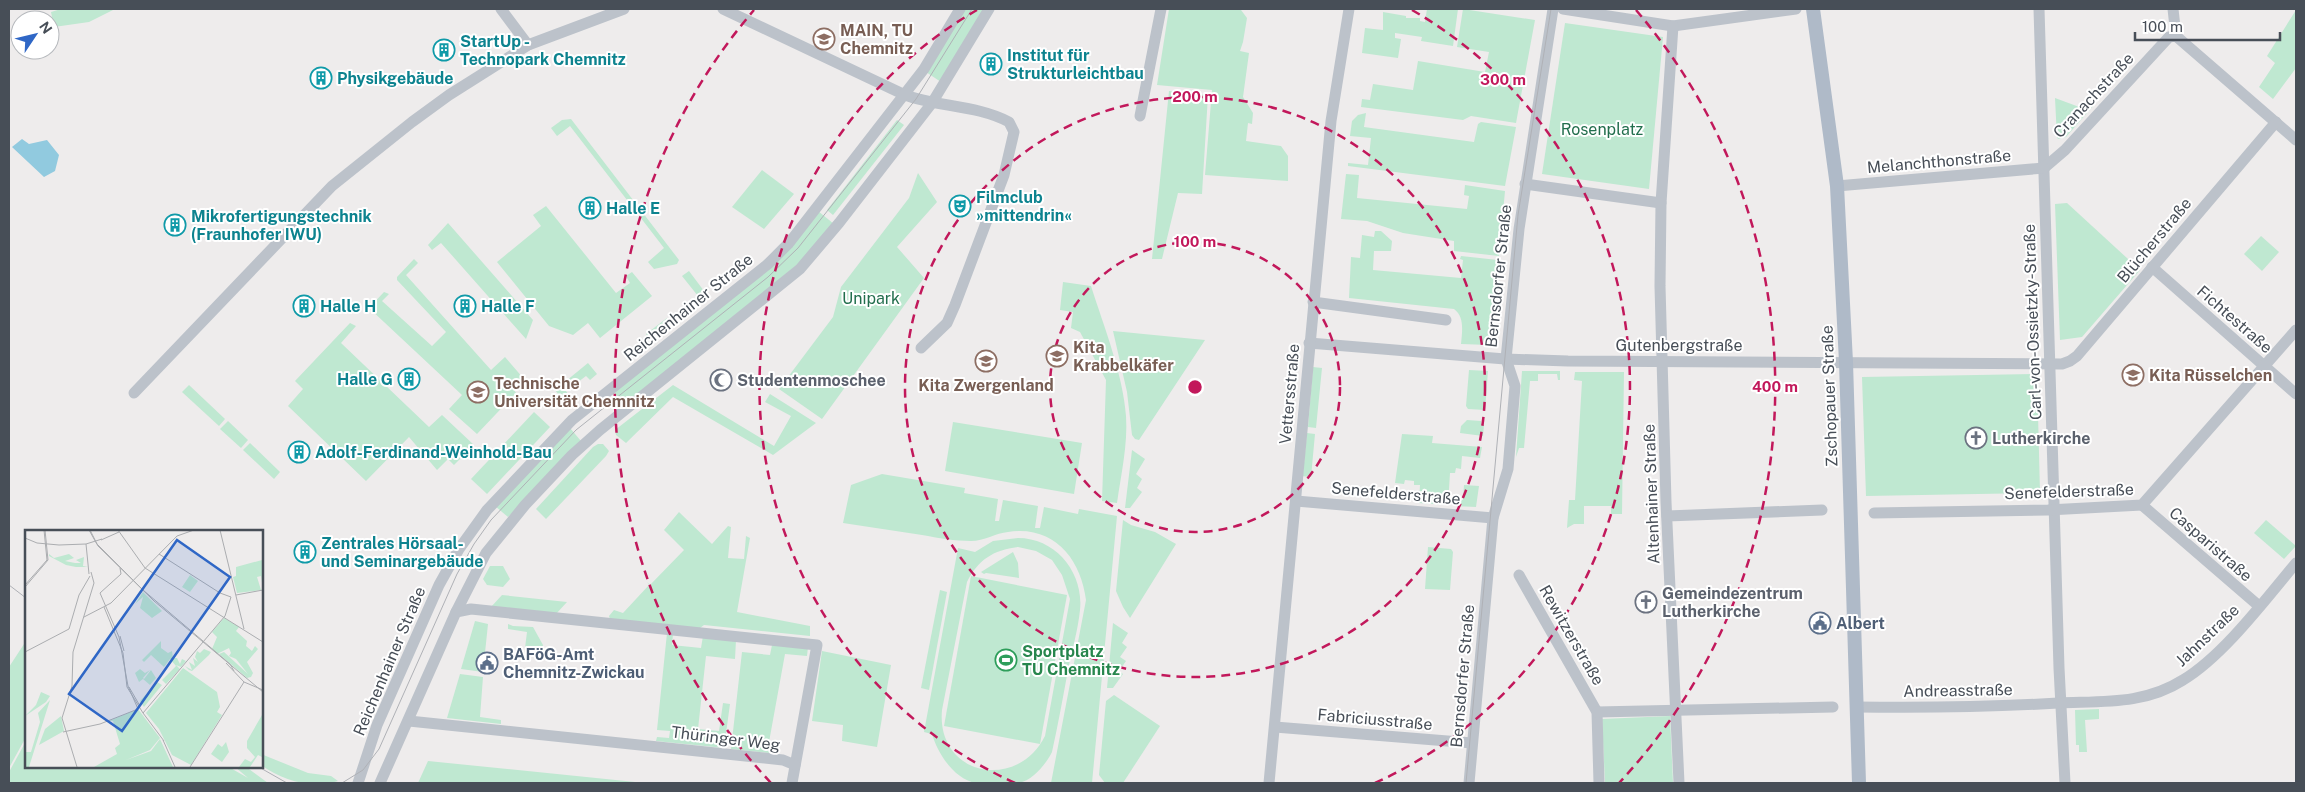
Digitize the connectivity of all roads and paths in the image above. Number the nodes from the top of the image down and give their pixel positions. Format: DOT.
graph roads {
  1 [pos="501,9"];
  2 [pos="624,9"];
  3 [pos="724,9"];
  4 [pos="960,9"];
  5 [pos="989,9"];
  6 [pos="1162,9"];
  7 [pos="1349,9"];
  8 [pos="1553,9"];
  9 [pos="1563,9"];
  10 [pos="1796,9"];
  11 [pos="1813,9"];
  12 [pos="2039,9"];
  13 [pos="2173,9"];
  14 [pos="1673,26"];
  15 [pos="2176,36"];
  16 [pos="528,45"];
  17 [pos="905,95"];
  18 [pos="932,102"];
  19 [pos="1140,116"];
  20 [pos="2276,122"];
  21 [pos="2296,140"];
  22 [pos="2044,168"];
  23 [pos="1524,184"];
  24 [pos="1837,186"];
  25 [pos="1661,203"];
  26 [pos="2152,267"];
  27 [pos="1313,302"];
  28 [pos="1446,320"];
  29 [pos="2296,330"];
  30 [pos="1309,342"];
  31 [pos="921,348"];
  32 [pos="1506,359"];
  33 [pos="1662,361"];
  34 [pos="1846,362"];
  35 [pos="2050,363"];
  36 [pos="2265,367"];
  37 [pos="134,393"];
  38 [pos="2296,394"];
  39 [pos="1296,501"];
  40 [pos="2142,505"];
  41 [pos="1822,510"];
  42 [pos="2054,510"];
  43 [pos="1874,513"];
  44 [pos="1667,516"];
  45 [pos="1493,518"];
  46 [pos="2296,563"];
  47 [pos="1519,575"];
  48 [pos="2259,606"];
  49 [pos="456,612"];
  50 [pos="2060,703"];
  51 [pos="1833,707"];
  52 [pos="1856,707"];
  53 [pos="1597,712"];
  54 [pos="1674,712"];
  55 [pos="409,721"];
  56 [pos="1275,727"];
  57 [pos="1472,743"];
  58 [pos="794,765"];
  59 [pos="358,783"];
  60 [pos="380,783"];
  61 [pos="792,783"];
  62 [pos="1269,783"];
  63 [pos="1469,783"];
  64 [pos="1599,783"];
  65 [pos="1678,783"];
  66 [pos="1859,783"];
  67 [pos="2066,783"];
  1 -- 16 [label="street"];
  2 -- 16 [label="street"];
  3 -- 17 [label="street"];
  4 -- 17 [label="street, Reichenhainer Straße"];
  5 -- 18 [label="street"];
  6 -- 19 [label="street"];
  7 -- 27 [label="street, Vettersstraße"];
  8 -- 23 [label="street, Bernsdorfer Straße"];
  9 -- 14 [label="street"];
  10 -- 14 [label="street"];
  11 -- 24 [label="main road, Zschopauer Straße"];
  12 -- 22 [label="street, Carl-von-Ossietzky-Straße"];
  13 -- 15 [label="street"];
  14 -- 25 [label="street"];
  15 -- 20 [label="street"];
  15 -- 22 [label="street, Cranachstraße"];
  16 -- 37 [label="street"];
  17 -- 18 [label="street"];
  17 -- 59 [label="street, Reichenhainer Straße"];
  18 -- 31 [label="street"];
  18 -- 49 [label="street"];
  20 -- 21 [label="street"];
  20 -- 26 [label="street, Blücherstraße"];
  22 -- 24 [label="street, Melanchthonstraße"];
  22 -- 35 [label="street, Carl-von-Ossietzky-Straße"];
  23 -- 25 [label="street"];
  23 -- 32 [label="street, Bernsdorfer Straße"];
  24 -- 34 [label="main road, Zschopauer Straße"];
  25 -- 33 [label="street, Altenhainer Straße"];
  26 -- 35 [label="street, Blücherstraße"];
  26 -- 36 [label="street, Fichtestraße"];
  27 -- 28 [label="street"];
  27 -- 30 [label="street, Vettersstraße"];
  29 -- 36 [label="street, Senefelderstraße"];
  30 -- 32 [label="street, Gutenbergstraße"];
  30 -- 39 [label="street, Vettersstraße"];
  32 -- 33 [label="street, Gutenbergstraße"];
  32 -- 45 [label="street, Bernsdorfer Straße"];
  33 -- 34 [label="street, Gutenbergstraße"];
  33 -- 44 [label="street, Altenhainer Straße"];
  34 -- 35 [label="street, Gutenbergstraße"];
  34 -- 52 [label="main road, Zschopauer Straße"];
  35 -- 42 [label="street, Carl-von-Ossietzky-Straße"];
  36 -- 38 [label="street, Fichtestraße"];
  36 -- 40 [label="street, Senefelderstraße"];
  39 -- 45 [label="street, Senefelderstraße"];
  39 -- 56 [label="street, Vettersstraße"];
  40 -- 42 [label="street, Senefelderstraße"];
  40 -- 48 [label="street, Casparistraße"];
  41 -- 44 [label="street"];
  42 -- 43 [label="street, Senefelderstraße"];
  42 -- 50 [label="street, Carl-von-Ossietzky-Straße"];
  44 -- 54 [label="street, Altenhainer Straße"];
  45 -- 57 [label="street, Bernsdorfer Straße"];
  46 -- 48 [label="street, Jahnstraße"];
  47 -- 53 [label="street, Rewitzerstraße"];
  48 -- 50 [label="street, Jahnstraße"];
  49 -- 55 [label="street"];
  49 -- 58 [label="street, Thüringer Weg"];
  50 -- 52 [label="street, Andreasstraße"];
  50 -- 67 [label="street, Carl-von-Ossietzky-Straße"];
  51 -- 54 [label="street"];
  52 -- 66 [label="main road, Zschopauer Straße"];
  53 -- 54 [label="street"];
  53 -- 64 [label="street"];
  54 -- 65 [label="street, Altenhainer Straße"];
  55 -- 58 [label="street, Thüringer Weg"];
  55 -- 60 [label="street"];
  56 -- 57 [label="street, Fabriciusstraße"];
  56 -- 62 [label="street, Vettersstraße"];
  57 -- 63 [label="street, Bernsdorfer Straße"];
  58 -- 61 [label="street"];
}
